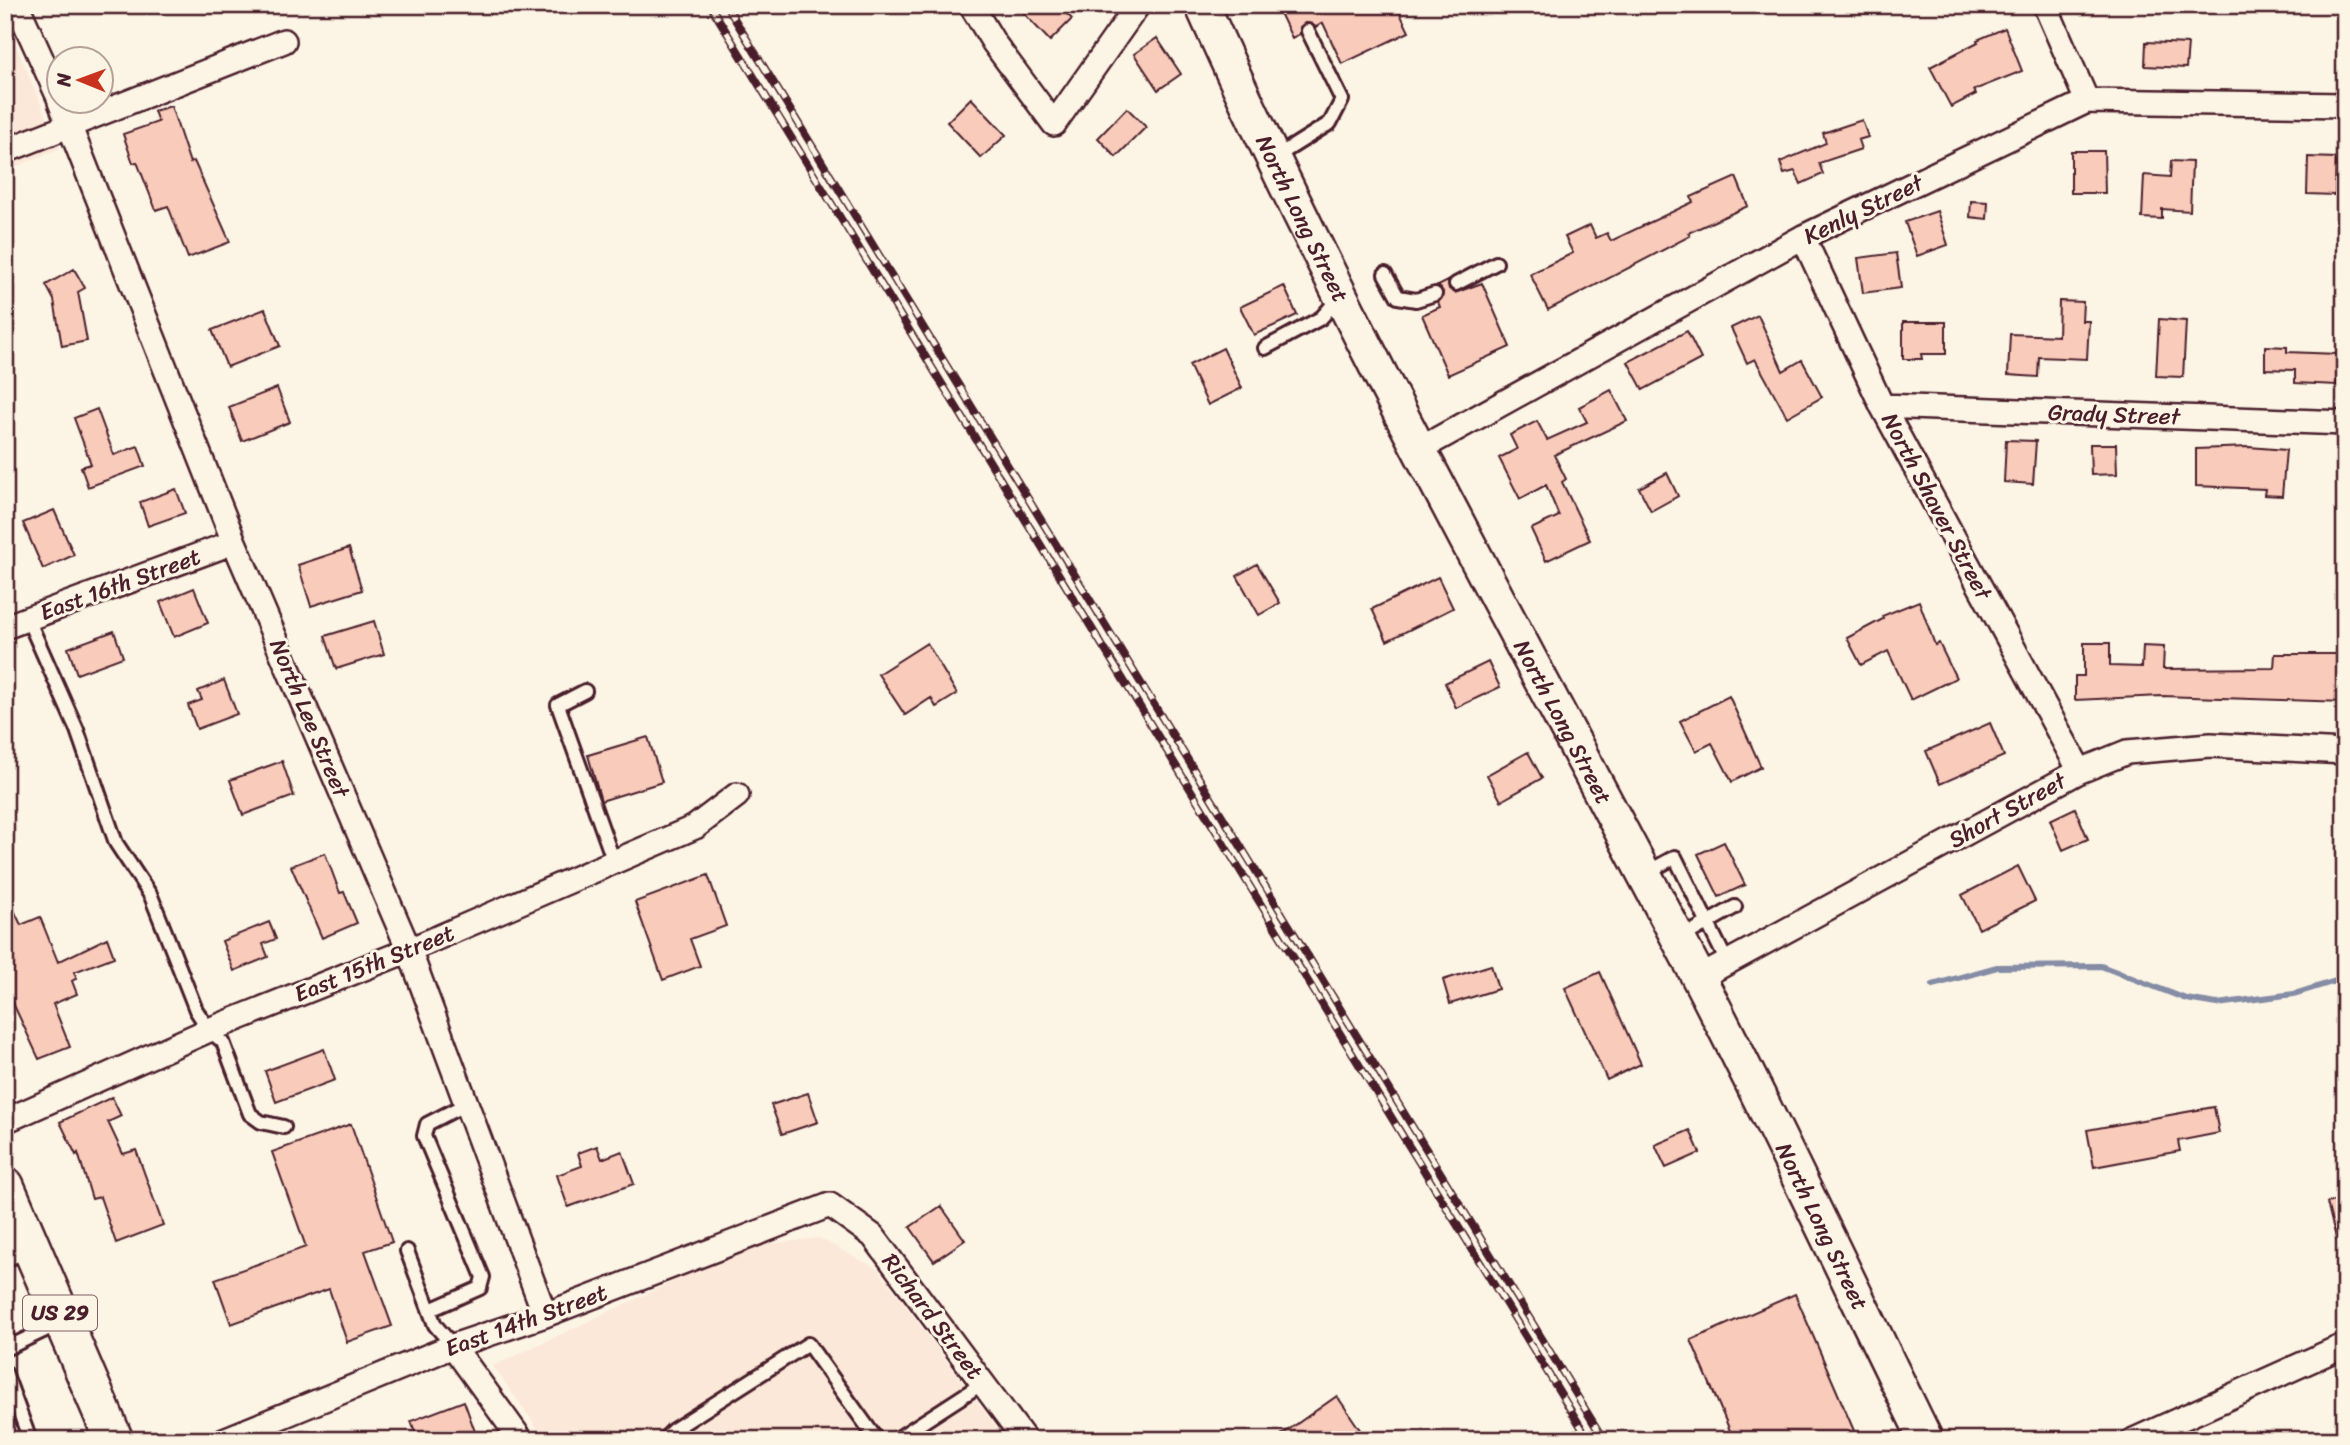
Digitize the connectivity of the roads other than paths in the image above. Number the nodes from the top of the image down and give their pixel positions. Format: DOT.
graph roads {
  1 [pos="17,5"];
  2 [pos="971,5"];
  3 [pos="1138,5"];
  4 [pos="1202,5"];
  5 [pos="2045,5"];
  6 [pos="1308,31"];
  7 [pos="284,41"];
  8 [pos="46,70"];
  9 [pos="2087,101"];
  10 [pos="2345,105"];
  11 [pos="67,116"];
  12 [pos="70,123"];
  13 [pos="5,151"];
  14 [pos="1274,158"];
  15 [pos="1803,237"];
  16 [pos="1496,263"];
  17 [pos="1385,274"];
  18 [pos="1457,284"];
  19 [pos="1435,294"];
  20 [pos="1342,296"];
  21 [pos="1265,348"];
  22 [pos="1882,406"];
  23 [pos="2345,423"];
  24 [pos="1418,450"];
  25 [pos="234,542"];
  26 [pos="27,617"];
  27 [pos="5,627"];
  28 [pos="584,691"];
  29 [pos="2345,752"];
  30 [pos="2080,771"];
  31 [pos="737,795"];
  32 [pos="614,862"];
  33 [pos="1644,874"];
  34 [pos="1735,908"];
  35 [pos="1707,922"];
  36 [pos="1678,939"];
  37 [pos="410,950"];
  38 [pos="1713,970"];
  39 [pos="209,1030"];
  40 [pos="466,1104"];
  41 [pos="5,1121"];
  42 [pos="284,1127"];
  43 [pos="5,1186"];
  44 [pos="830,1205"];
  45 [pos="407,1251"];
  46 [pos="19,1255"];
  47 [pos="430,1310"];
  48 [pos="545,1315"];
  49 [pos="63,1321"];
  50 [pos="5,1333"];
  51 [pos="2345,1345"];
  52 [pos="453,1346"];
  53 [pos="8,1348"];
  54 [pos="5,1371"];
  55 [pos="983,1383"];
  56 [pos="113,1439"];
  57 [pos="30,1440"];
  58 [pos="225,1440"];
  59 [pos="521,1440"];
  60 [pos="663,1440"];
  61 [pos="877,1440"];
  62 [pos="895,1440"];
  63 [pos="1025,1440"];
  64 [pos="1926,1440"];
  65 [pos="2134,1440"];
  1 -- 8 [label="street, North Lee Street"];
  2 -- 3 [label="street"];
  4 -- 14 [label="street, North Long Street"];
  5 -- 9 [label="street"];
  6 -- 14 [label="lane"];
  7 -- 12 [label="street"];
  9 -- 10 [label="street, Kenly Street"];
  9 -- 15 [label="street, Kenly Street"];
  11 -- 12 [label="street, North Lee Street"];
  12 -- 13 [label="street"];
  12 -- 25 [label="street, North Lee Street"];
  14 -- 20 [label="street, North Long Street"];
  15 -- 22 [label="street, North Shaver Street"];
  15 -- 24 [label="street, Kenly Street"];
  16 -- 18 [label="lane"];
  17 -- 19 [label="lane"];
  20 -- 21 [label="lane"];
  20 -- 24 [label="street, North Long Street"];
  22 -- 23 [label="street, Grady Street"];
  22 -- 30 [label="street, North Shaver Street"];
  24 -- 33 [label="street, North Long Street"];
  25 -- 26 [label="street, East 16th Street"];
  25 -- 37 [label="street, North Lee Street"];
  26 -- 27 [label="street, East 16th Street"];
  26 -- 39 [label="lane"];
  28 -- 32 [label="lane"];
  29 -- 30 [label="street, Short Street"];
  30 -- 38 [label="street, Short Street"];
  31 -- 32 [label="street, East 15th Street"];
  32 -- 37 [label="street, East 15th Street"];
  33 -- 35 [label="lane"];
  33 -- 36 [label="street, North Long Street"];
  34 -- 35 [label="lane"];
  35 -- 36 [label="lane"];
  35 -- 38 [label="lane"];
  36 -- 38 [label="street, North Long Street"];
  37 -- 39 [label="street, East 15th Street"];
  37 -- 40 [label="street, North Lee Street"];
  38 -- 64 [label="street, North Long Street"];
  39 -- 41 [label="street, East 15th Street"];
  39 -- 42 [label="lane"];
  40 -- 47 [label="lane"];
  40 -- 48 [label="street, North Lee Street"];
  43 -- 46 [label="main road, US 29"];
  44 -- 48 [label="street, East 14th Street"];
  44 -- 55 [label="street, Richard Street"];
  45 -- 47 [label="lane"];
  46 -- 49 [label="main road, US 29"];
  47 -- 52 [label="lane"];
  48 -- 52 [label="street, East 14th Street"];
  49 -- 53 [label="lane"];
  49 -- 56 [label="main road, US 29"];
  50 -- 53 [label="lane"];
  51 -- 65 [label="street"];
  52 -- 58 [label="street, East 14th Street"];
  52 -- 59 [label="street"];
  54 -- 57 [label="lane"];
  55 -- 62 [label="lane"];
  55 -- 63 [label="street, Richard Street"];
  60 -- 61 [label="lane"];
}
